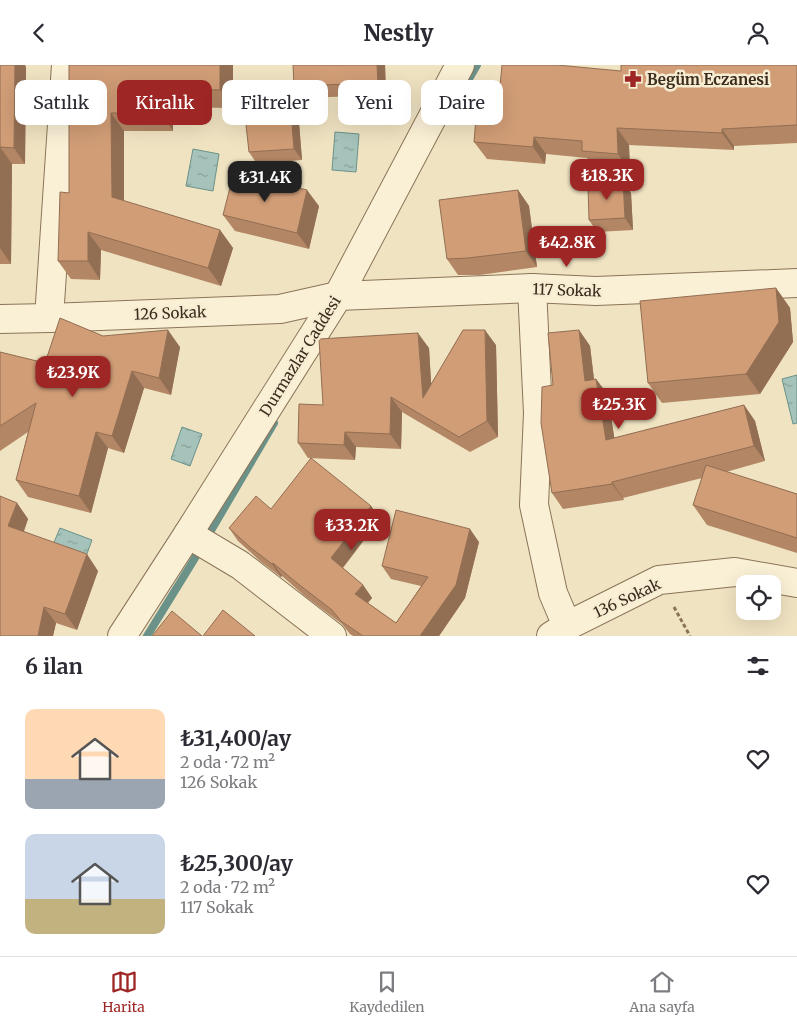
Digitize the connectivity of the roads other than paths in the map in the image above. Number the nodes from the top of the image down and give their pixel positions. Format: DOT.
graph roads {
  1 [pos="66,65"];
  2 [pos="460,65"];
  3 [pos="797,283"];
  4 [pos="532,288"];
  5 [pos="338,295"];
  6 [pos="49,318"];
  7 [pos="0,319"];
  8 [pos="188,534"];
  9 [pos="797,583"];
  10 [pos="559,631"];
  11 [pos="122,636"];
  12 [pos="332,636"];
  1 -- 6 [label="street"];
  2 -- 5 [label="street, Durmazlar Caddesi"];
  3 -- 4 [label="street, 117 Sokak"];
  4 -- 5 [label="street, 117 Sokak"];
  4 -- 10 [label="street"];
  5 -- 6 [label="street, 126 Sokak"];
  5 -- 8 [label="street, Durmazlar Caddesi"];
  6 -- 7 [label="street, 126 Sokak"];
  8 -- 11 [label="street, Durmazlar Caddesi"];
  8 -- 12 [label="street"];
  9 -- 10 [label="street, 136 Sokak"];
}
